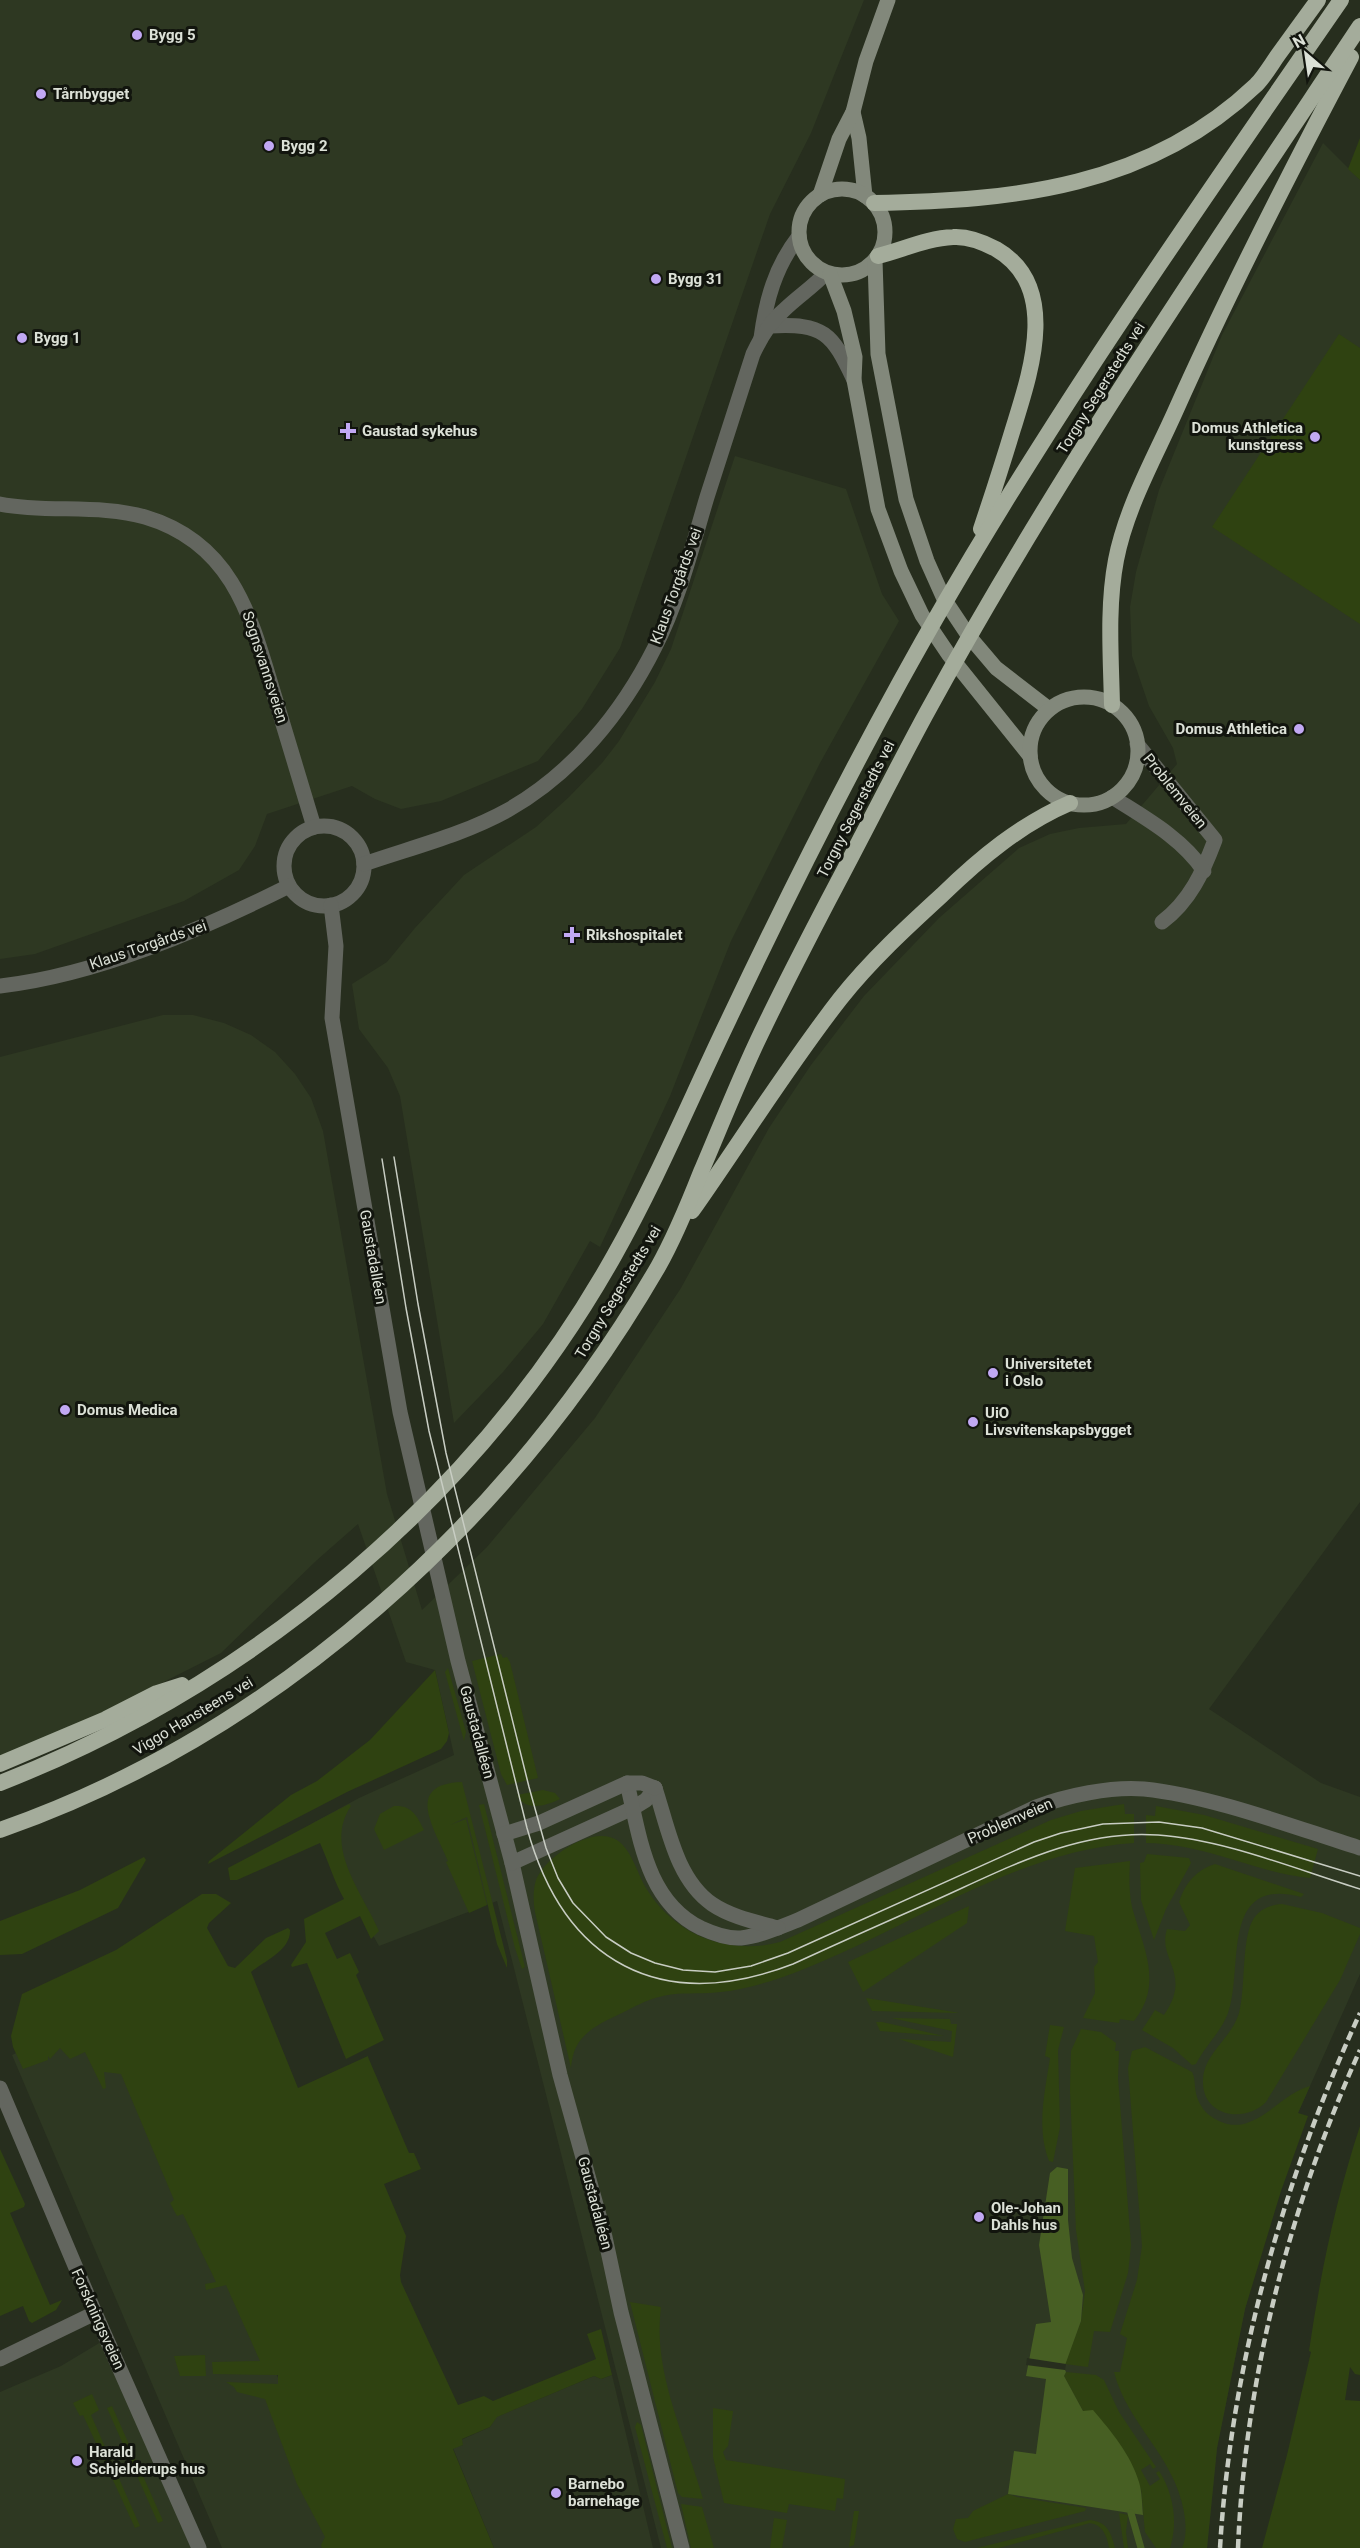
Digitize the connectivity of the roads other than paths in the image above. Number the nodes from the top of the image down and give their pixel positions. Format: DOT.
graph roads {
  1 [pos="888,0"];
  2 [pos="1318,0"];
  3 [pos="1341,0"];
  4 [pos="1360,26"];
  5 [pos="1360,39"];
  6 [pos="853,112"];
  7 [pos="820,195"];
  8 [pos="869,199"];
  9 [pos="799,236"];
  10 [pos="877,258"];
  11 [pos="828,273"];
  12 [pos="765,333"];
  13 [pos="854,380"];
  14 [pos="0,504"];
  15 [pos="975,550"];
  16 [pos="1112,705"];
  17 [pos="1049,709"];
  18 [pos="1137,744"];
  19 [pos="1030,756"];
  20 [pos="1112,797"];
  21 [pos="1070,803"];
  22 [pos="314,827"];
  23 [pos="364,864"];
  24 [pos="1204,871"];
  25 [pos="289,886"];
  26 [pos="331,905"];
  27 [pos="1162,922"];
  28 [pos="0,986"];
  29 [pos="674,1236"];
  30 [pos="371,1556"];
  31 [pos="386,1600"];
  32 [pos="217,1673"];
  33 [pos="0,1764"];
  34 [pos="0,1783"];
  35 [pos="627,1783"];
  36 [pos="655,1788"];
  37 [pos="633,1808"];
  38 [pos="0,1830"];
  39 [pos="504,1834"];
  40 [pos="1360,1848"];
  41 [pos="512,1863"];
  42 [pos="778,1928"];
  43 [pos="0,2088"];
  44 [pos="95,2313"];
  45 [pos="0,2359"];
  46 [pos="199,2548"];
  47 [pos="682,2548"];
  1 -- 6 [label="main road"];
  2 -- 8 [label="highway"];
  3 -- 15 [label="highway, Torgny Segerstedts vei"];
  4 -- 29 [label="highway, Torgny Segerstedts vei"];
  5 -- 16 [label="highway"];
  6 -- 7 [label="main road"];
  6 -- 8 [label="main road"];
  7 -- 8 [label="main road"];
  7 -- 9 [label="main road"];
  8 -- 10 [label="main road"];
  9 -- 11 [label="main road"];
  9 -- 12 [label="street, Klaus Torgårds vei"];
  10 -- 11 [label="main road"];
  10 -- 15 [label="highway"];
  10 -- 17 [label="main road"];
  11 -- 12 [label="street, Klaus Torgårds vei"];
  11 -- 13 [label="main road"];
  12 -- 13 [label="street"];
  12 -- 23 [label="street, Klaus Torgårds vei"];
  13 -- 19 [label="main road"];
  14 -- 22 [label="street, Sognsvannsveien"];
  15 -- 30 [label="highway, Torgny Segerstedts vei"];
  16 -- 17 [label="main road"];
  16 -- 18 [label="main road"];
  17 -- 19 [label="main road"];
  18 -- 20 [label="main road"];
  18 -- 24 [label="street, Problemveien"];
  19 -- 21 [label="main road"];
  20 -- 21 [label="main road"];
  20 -- 24 [label="street, Problemveien"];
  21 -- 29 [label="highway"];
  22 -- 23 [label="street"];
  22 -- 25 [label="street"];
  23 -- 26 [label="street"];
  24 -- 27 [label="street, Problemveien"];
  25 -- 26 [label="street"];
  25 -- 28 [label="street, Klaus Torgårds vei"];
  26 -- 39 [label="street, Gaustadalléen"];
  29 -- 31 [label="highway, Torgny Segerstedts vei"];
  30 -- 32 [label="highway, Viggo Hansteens vei"];
  31 -- 38 [label="highway, Viggo Hansteens vei"];
  32 -- 33 [label="highway"];
  32 -- 34 [label="highway, Viggo Hansteens vei"];
  35 -- 36 [label="street"];
  35 -- 37 [label="street, Problemveien"];
  35 -- 39 [label="street"];
  36 -- 37 [label="street"];
  36 -- 42 [label="street"];
  37 -- 41 [label="street"];
  37 -- 42 [label="street, Problemveien"];
  39 -- 41 [label="street, Gaustadalléen"];
  40 -- 42 [label="street, Problemveien"];
  41 -- 47 [label="street, Gaustadalléen"];
  43 -- 44 [label="street, Forskningsveien"];
  44 -- 45 [label="street"];
  44 -- 46 [label="street, Forskningsveien"];
}
